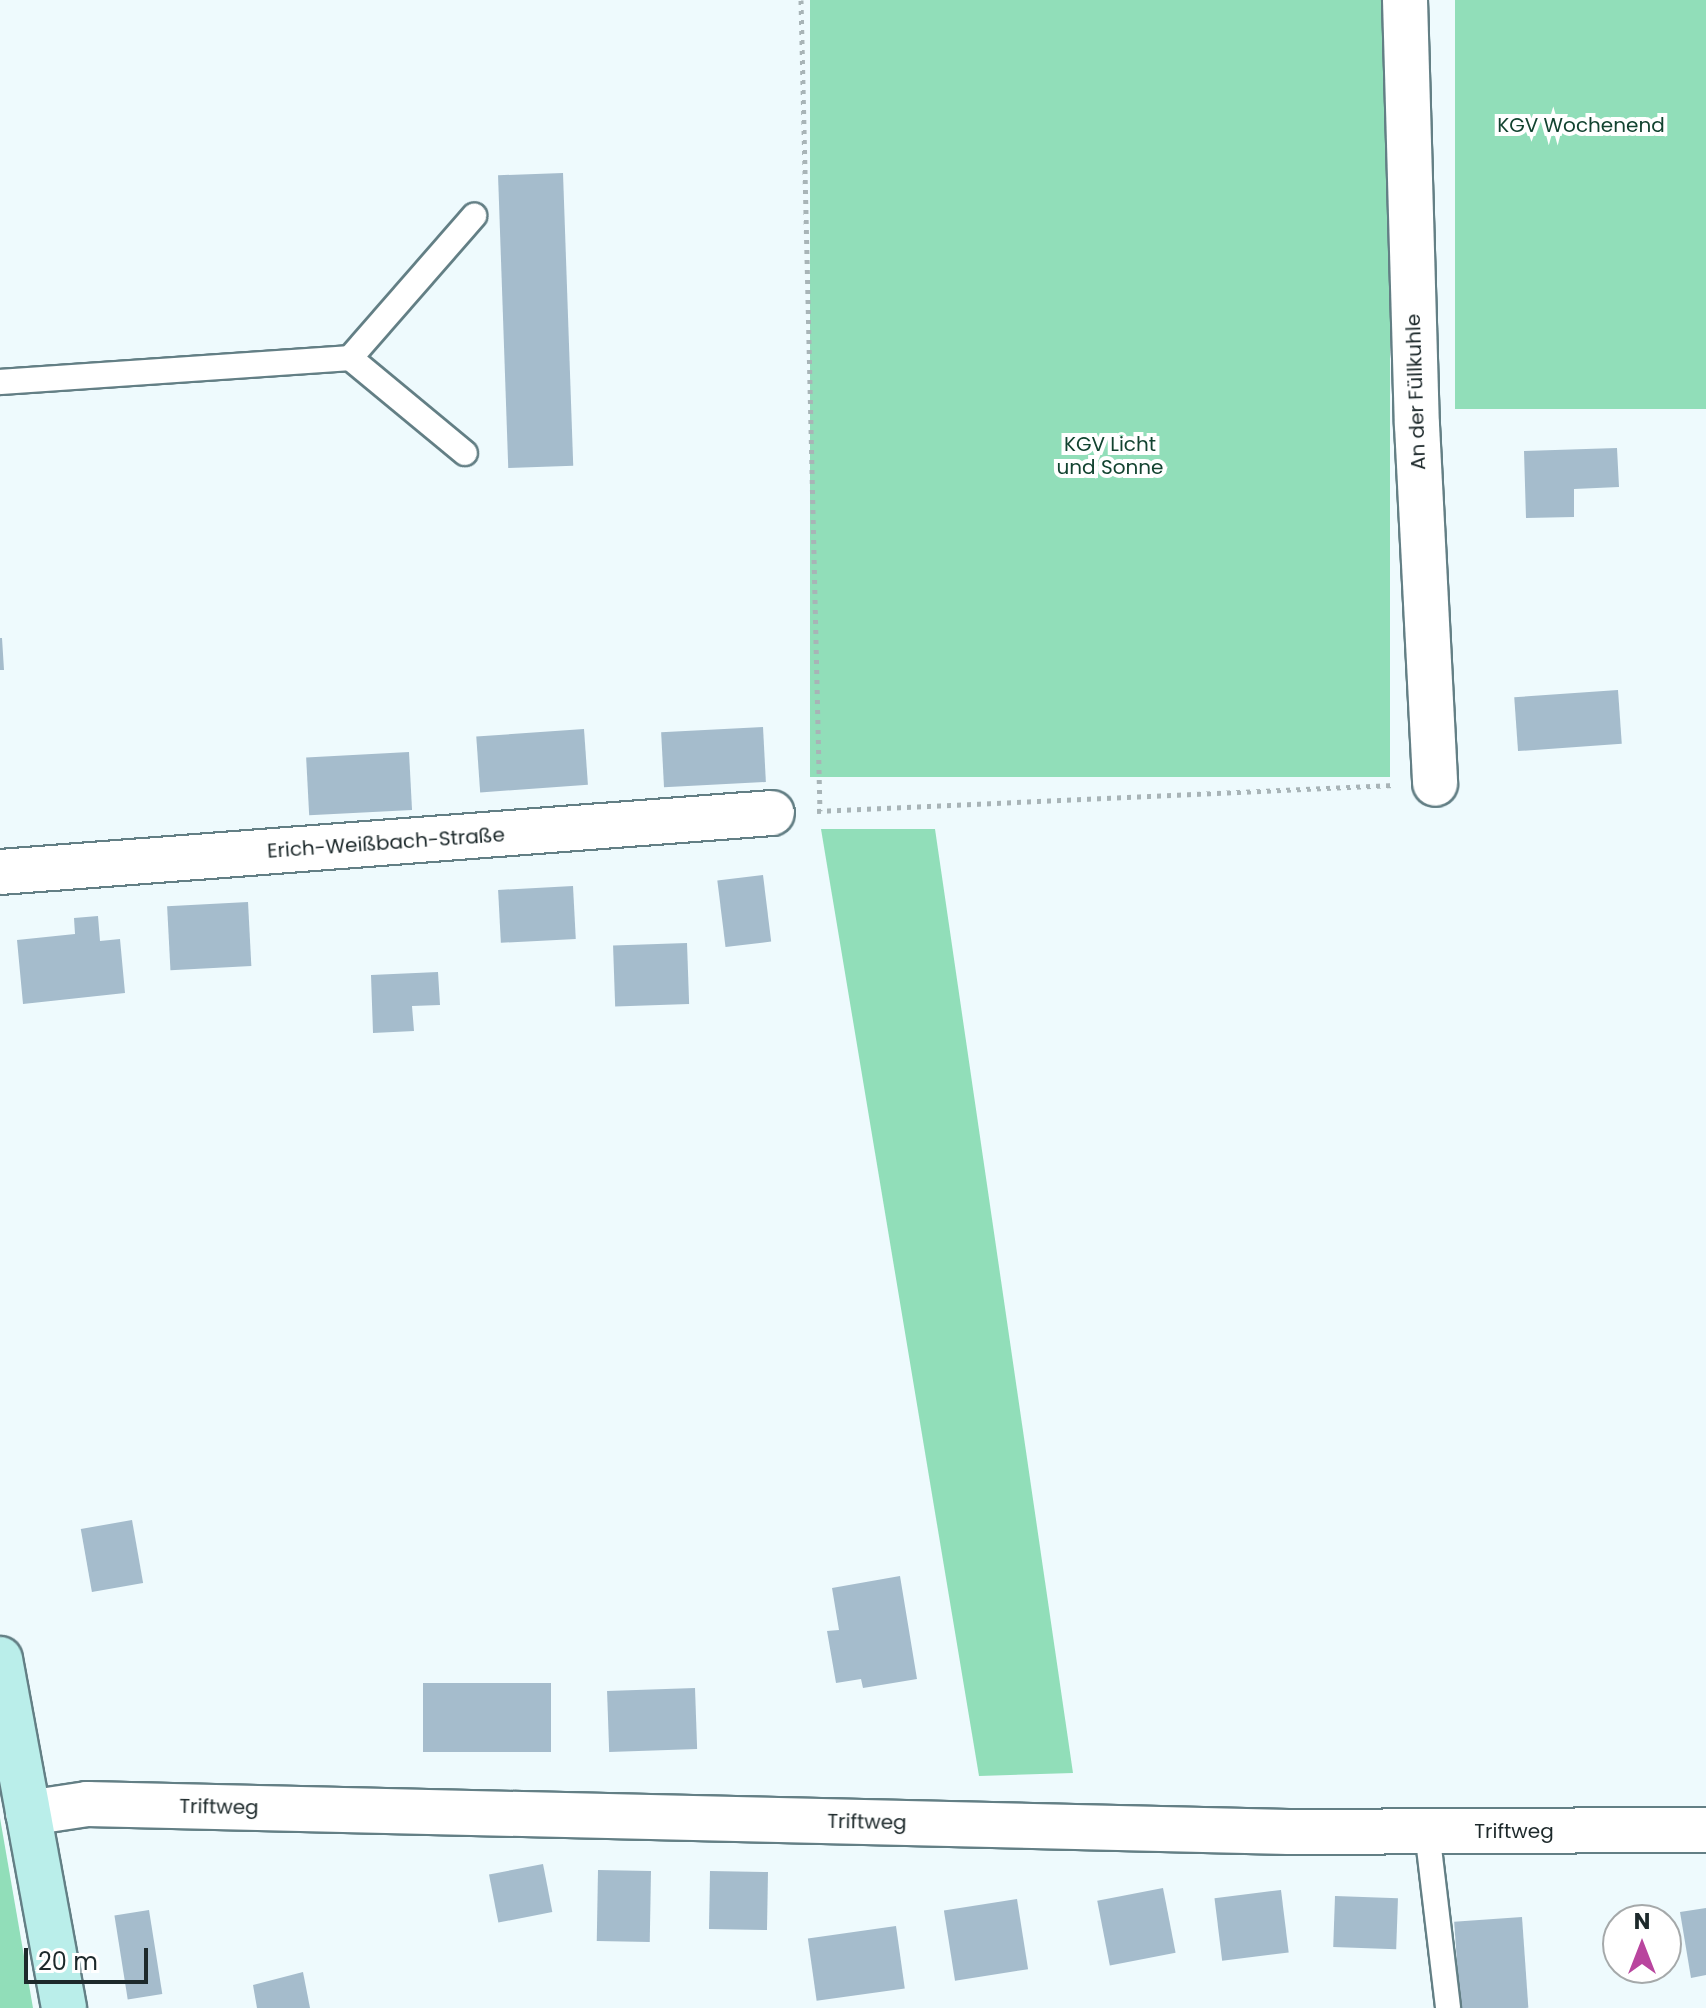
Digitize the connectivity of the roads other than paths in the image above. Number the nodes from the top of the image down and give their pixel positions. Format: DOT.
graph roads {
  1 [pos="1405,0"];
  2 [pos="474,216"];
  3 [pos="350,358"];
  4 [pos="0,382"];
  5 [pos="465,453"];
  6 [pos="1435,784"];
  7 [pos="772,813"];
  8 [pos="0,872"];
  9 [pos="0,1659"];
  10 [pos="28,1813"];
  11 [pos="1706,1830"];
  12 [pos="1427,1831"];
  13 [pos="64,2008"];
  14 [pos="1448,2008"];
  1 -- 6 [label="street, An der Füllkuhle"];
  2 -- 3 [label="lane"];
  3 -- 4 [label="lane"];
  3 -- 5 [label="lane"];
  7 -- 8 [label="street, Erich-Weißbach-Straße"];
  9 -- 10 [label="main road"];
  10 -- 12 [label="street, Triftweg"];
  10 -- 13 [label="main road"];
  11 -- 12 [label="street, Triftweg"];
  12 -- 14 [label="lane"];
}
